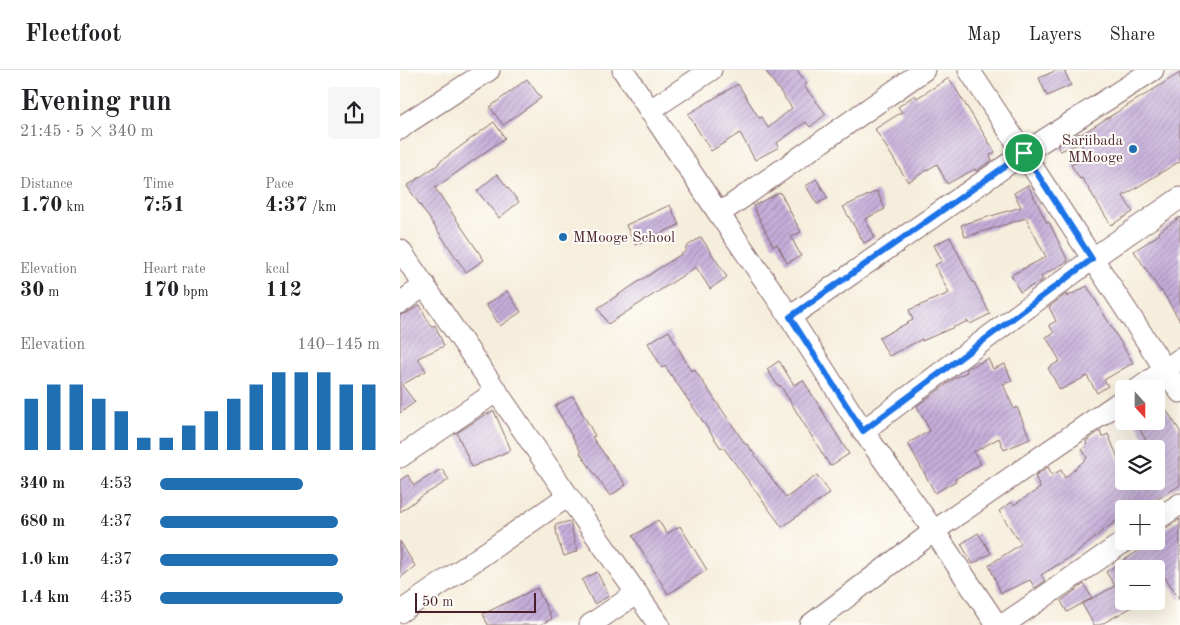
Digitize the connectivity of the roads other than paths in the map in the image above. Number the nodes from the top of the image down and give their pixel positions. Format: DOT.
graph roads {
  1 [pos="489,70"];
  2 [pos="623,70"];
  3 [pos="711,70"];
  4 [pos="924,70"];
  5 [pos="969,70"];
  6 [pos="1152,70"];
  7 [pos="650,111"];
  8 [pos="400,129"];
  9 [pos="1024,153"];
  10 [pos="1180,198"];
  11 [pos="718,214"];
  12 [pos="400,250"];
  13 [pos="1092,259"];
  14 [pos="425,285"];
  15 [pos="400,303"];
  16 [pos="790,317"];
  17 [pos="1173,364"];
  18 [pos="1151,380"];
  19 [pos="497,391"];
  20 [pos="1180,392"];
  21 [pos="1115,405"];
  22 [pos="863,431"];
  23 [pos="400,457"];
  24 [pos="568,496"];
  25 [pos="1180,504"];
  26 [pos="1165,514"];
  27 [pos="934,531"];
  28 [pos="1115,548"];
  29 [pos="637,593"];
  30 [pos="400,612"];
  31 [pos="590,625"];
  32 [pos="659,625"];
  33 [pos="810,625"];
  34 [pos="997,625"];
  35 [pos="1003,625"];
  1 -- 8 [label="street"];
  2 -- 7 [label="street"];
  3 -- 7 [label="street"];
  4 -- 11 [label="street"];
  5 -- 9 [label="street"];
  6 -- 9 [label="street"];
  7 -- 11 [label="street"];
  9 -- 13 [label="street"];
  9 -- 16 [label="street"];
  10 -- 13 [label="street"];
  11 -- 16 [label="street"];
  12 -- 14 [label="street"];
  13 -- 17 [label="street"];
  13 -- 22 [label="street"];
  14 -- 15 [label="street"];
  14 -- 19 [label="street"];
  16 -- 22 [label="street"];
  17 -- 18 [label="street"];
  17 -- 20 [label="street"];
  19 -- 23 [label="street"];
  19 -- 24 [label="street"];
  21 -- 27 [label="street"];
  22 -- 27 [label="street"];
  24 -- 29 [label="street"];
  24 -- 30 [label="street"];
  25 -- 26 [label="street"];
  27 -- 33 [label="street"];
  27 -- 34 [label="street"];
  28 -- 35 [label="street"];
  29 -- 31 [label="street"];
  29 -- 32 [label="street"];
}
